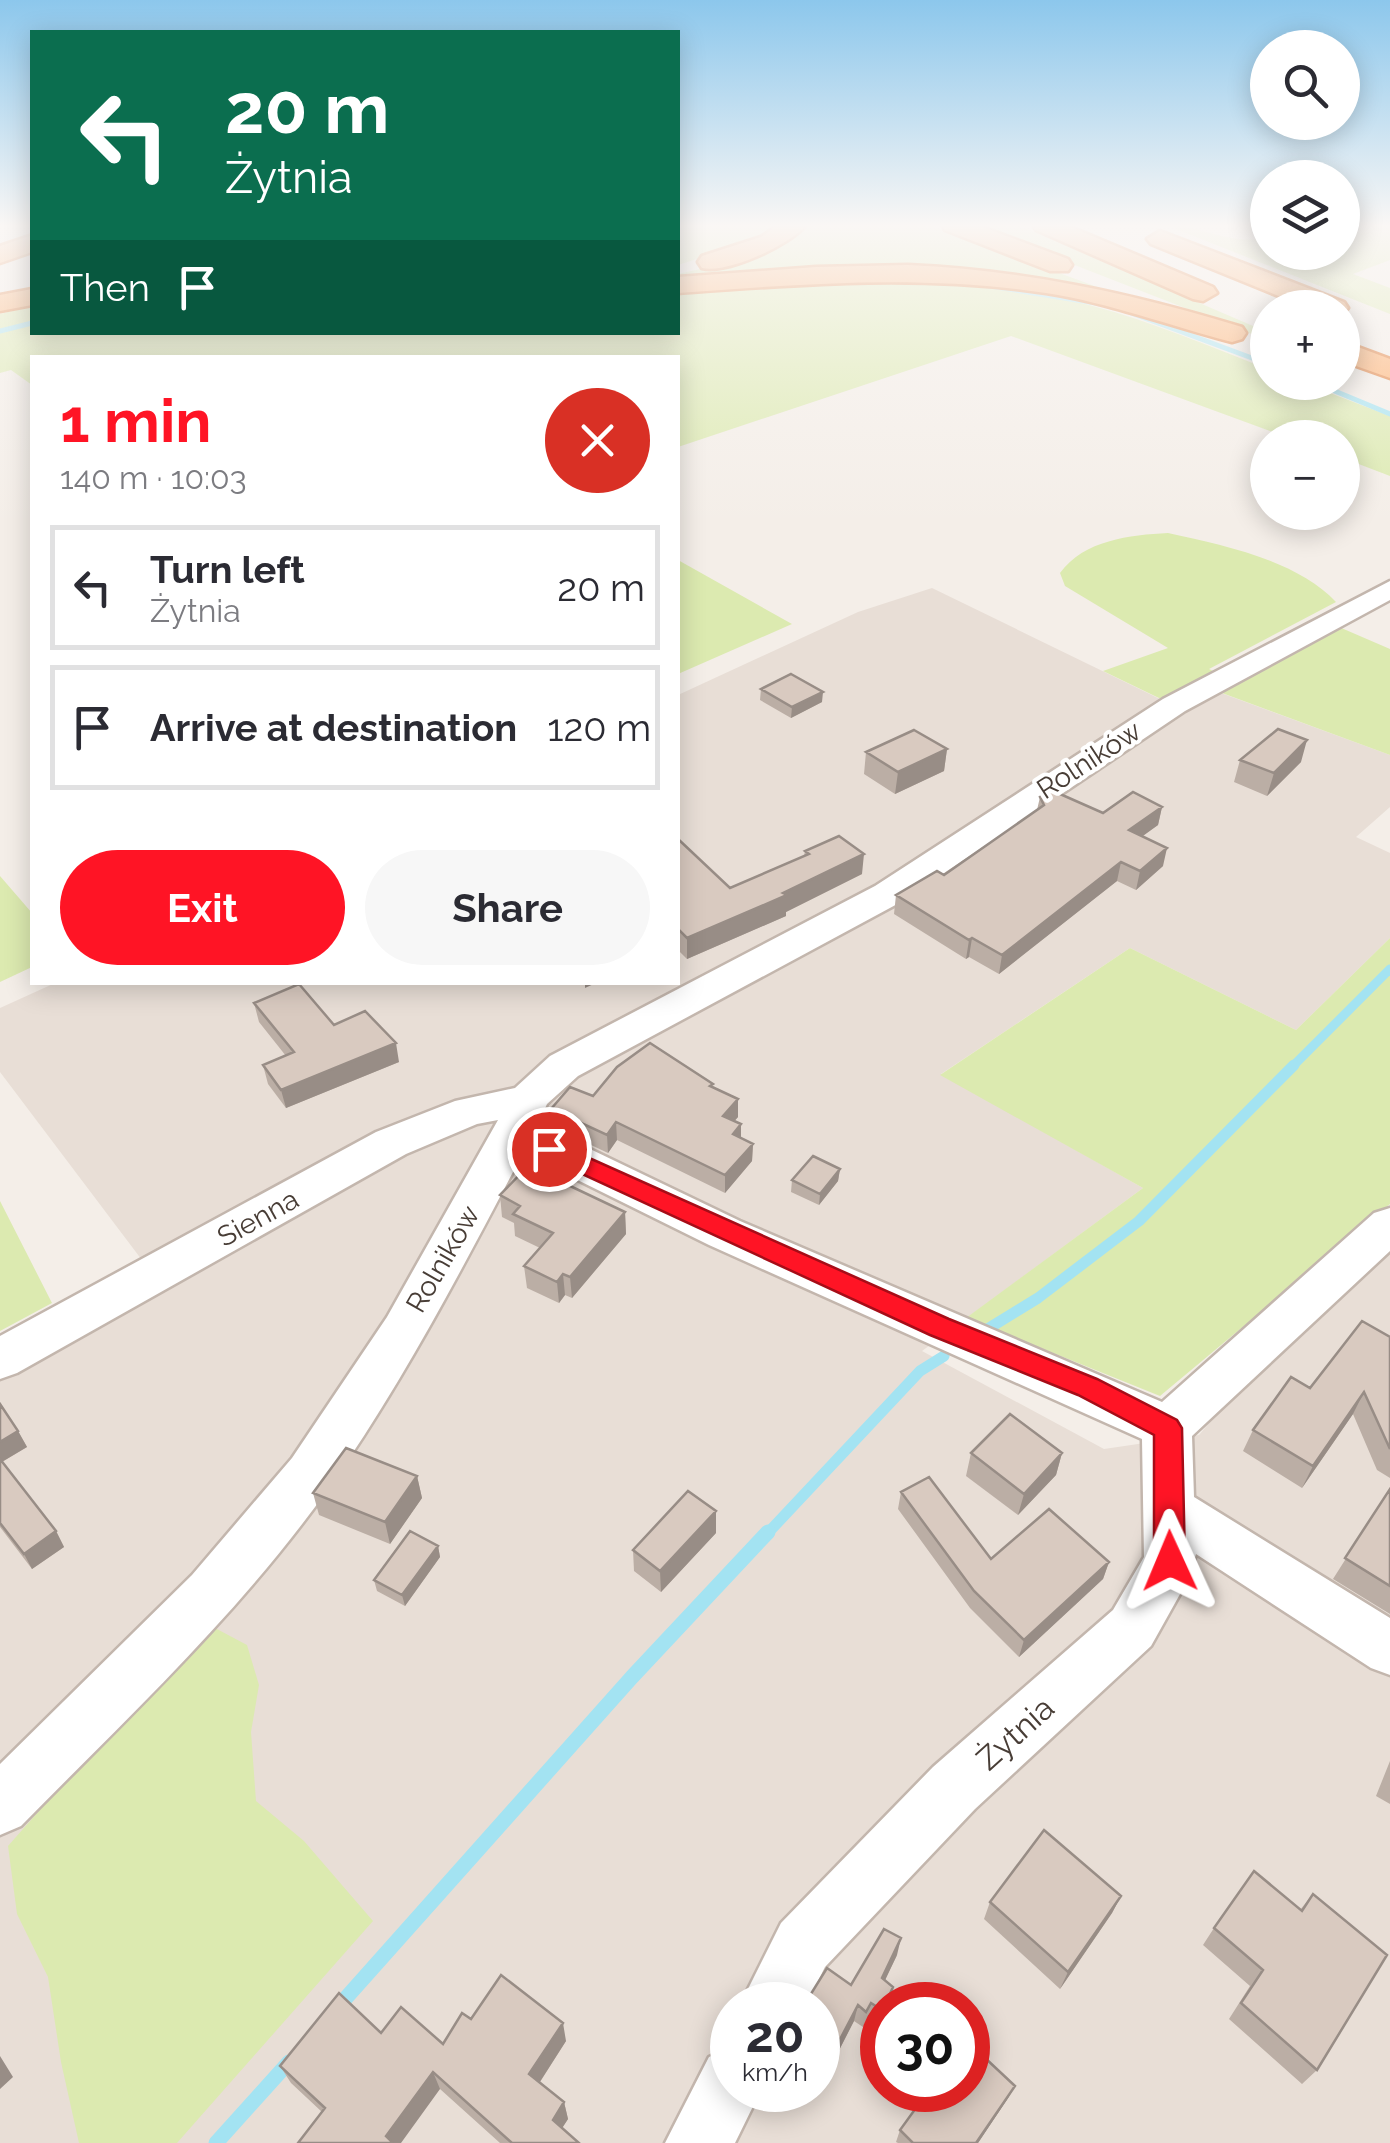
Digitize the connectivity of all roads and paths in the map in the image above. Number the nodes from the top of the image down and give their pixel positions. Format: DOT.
graph roads {
  1 [pos="1228,325"];
  2 [pos="1234,325"];
  3 [pos="1237,325"];
  4 [pos="1360,328"];
  5 [pos="1245,329"];
  6 [pos="1390,350"];
  7 [pos="1360,358"];
  8 [pos="1390,370"];
  9 [pos="1360,382"];
  10 [pos="1390,394"];
  11 [pos="1390,589"];
  12 [pos="504,1114"];
  13 [pos="1390,1225"];
  14 [pos="0,1359"];
  15 [pos="1168,1428"];
  16 [pos="1168,1508"];
  17 [pos="1390,1649"];
  18 [pos="0,1805"];
  19 [pos="784,1982"];
  20 [pos="715,2112"];
  21 [pos="699,2143"];
  1 -- 5 [label="highway"];
  2 -- 5 [label="highway"];
  3 -- 5 [label="highway"];
  4 -- 6 [label="highway"];
  7 -- 8 [label="highway"];
  9 -- 10 [label="highway"];
  11 -- 12 [label="street, Rolników"];
  12 -- 14 [label="street, Sienna"];
  12 -- 15 [label="street"];
  12 -- 18 [label="street, Rolników"];
  13 -- 15 [label="street"];
  15 -- 16 [label="street, Żytnia"];
  16 -- 17 [label="street"];
  16 -- 19 [label="street, Żytnia"];
  20 -- 21 [label="street"];
}
